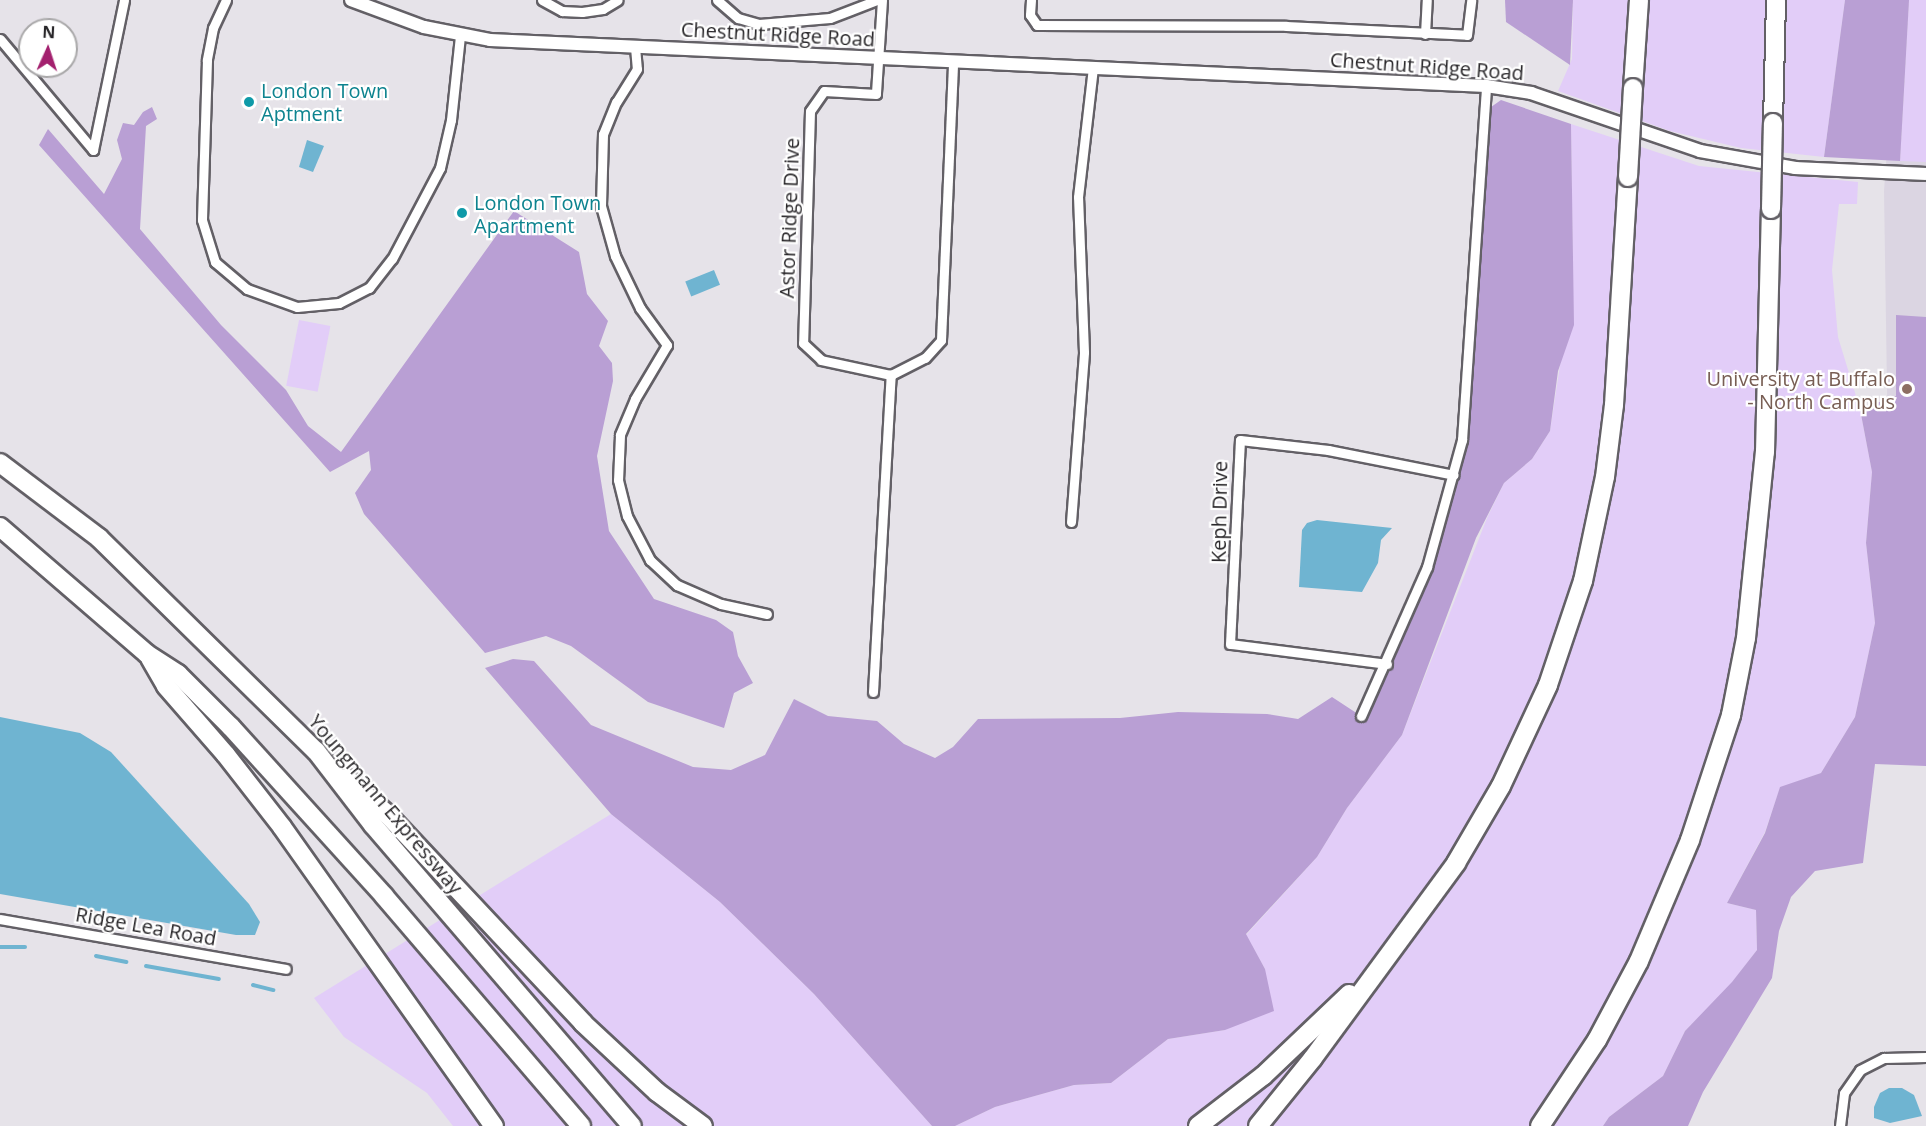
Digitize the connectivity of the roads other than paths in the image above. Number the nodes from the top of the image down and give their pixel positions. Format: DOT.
graph roads {
  1 [pos="124,0"];
  2 [pos="226,0"];
  3 [pos="351,0"];
  4 [pos="542,0"];
  5 [pos="618,0"];
  6 [pos="717,0"];
  7 [pos="877,0"];
  8 [pos="882,0"];
  9 [pos="1031,0"];
  10 [pos="1427,0"];
  11 [pos="1471,0"];
  12 [pos="1629,0"];
  13 [pos="1639,0"];
  14 [pos="1776,0"];
  15 [pos="1425,34"];
  16 [pos="460,36"];
  17 [pos="0,39"];
  18 [pos="635,47"];
  19 [pos="1634,57"];
  20 [pos="881,58"];
  21 [pos="953,60"];
  22 [pos="1093,67"];
  23 [pos="1486,86"];
  24 [pos="1926,174"];
  25 [pos="891,375"];
  26 [pos="0,463"];
  27 [pos="1454,475"];
  28 [pos="1071,522"];
  29 [pos="0,527"];
  30 [pos="767,614"];
  31 [pos="147,654"];
  32 [pos="1388,663"];
  33 [pos="873,692"];
  34 [pos="1361,716"];
  35 [pos="316,751"];
  36 [pos="0,920"];
  37 [pos="1377,968"];
  38 [pos="285,969"];
  39 [pos="1926,1057"];
  40 [pos="494,1126"];
  41 [pos="581,1126"];
  42 [pos="632,1126"];
  43 [pos="703,1126"];
  44 [pos="1198,1126"];
  45 [pos="1258,1126"];
  46 [pos="1540,1126"];
  47 [pos="1840,1126"];
  1 -- 17 [label="street"];
  2 -- 16 [label="street"];
  3 -- 16 [label="street, Chestnut Ridge Road"];
  4 -- 5 [label="street"];
  6 -- 7 [label="street"];
  8 -- 20 [label="street"];
  9 -- 15 [label="street"];
  10 -- 15 [label="street"];
  11 -- 15 [label="street"];
  12 -- 19 [label="highway"];
  13 -- 19 [label="highway"];
  14 -- 46 [label="highway, bridge"];
  16 -- 18 [label="street, Chestnut Ridge Road"];
  18 -- 20 [label="street, Chestnut Ridge Road"];
  18 -- 30 [label="street"];
  19 -- 37 [label="highway, bridge"];
  20 -- 21 [label="street, Chestnut Ridge Road"];
  20 -- 25 [label="street, Astor Ridge Drive"];
  21 -- 22 [label="street, Chestnut Ridge Road"];
  21 -- 25 [label="street"];
  22 -- 23 [label="street, Chestnut Ridge Road"];
  22 -- 28 [label="street"];
  23 -- 24 [label="street, Chestnut Ridge Road"];
  23 -- 27 [label="street"];
  25 -- 33 [label="street"];
  26 -- 35 [label="highway, Youngmann Expressway"];
  27 -- 32 [label="street"];
  27 -- 32 [label="street, Keph Drive"];
  29 -- 31 [label="highway"];
  31 -- 40 [label="highway"];
  31 -- 41 [label="highway"];
  32 -- 34 [label="street"];
  35 -- 42 [label="highway, Youngmann Expressway"];
  35 -- 43 [label="highway"];
  36 -- 38 [label="street, Ridge Lea Road"];
  37 -- 44 [label="highway"];
  37 -- 45 [label="highway"];
  39 -- 47 [label="street"];
}
